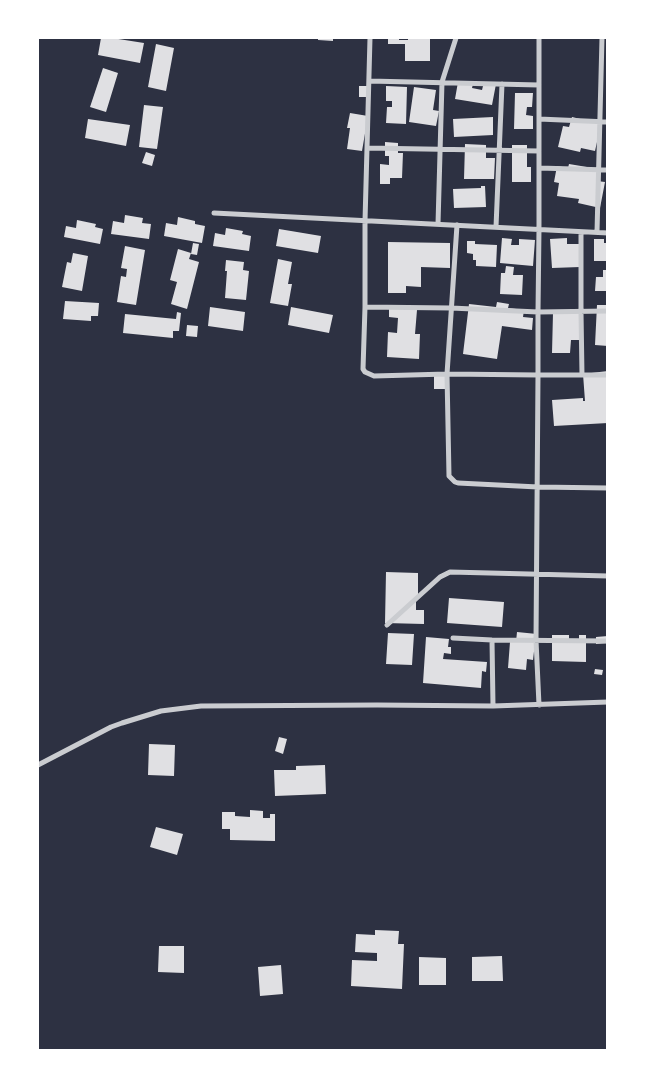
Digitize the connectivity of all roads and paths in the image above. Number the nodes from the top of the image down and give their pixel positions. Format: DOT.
graph roads {
  1 [pos="370,38"];
  2 [pos="456,38"];
  3 [pos="539,38"];
  4 [pos="602,38"];
  5 [pos="601,79"];
  6 [pos="608,79"];
  7 [pos="369,80"];
  8 [pos="442,82"];
  9 [pos="502,84"];
  10 [pos="539,85"];
  11 [pos="539,119"];
  12 [pos="600,122"];
  13 [pos="608,122"];
  14 [pos="367,148"];
  15 [pos="440,150"];
  16 [pos="499,151"];
  17 [pos="539,151"];
  18 [pos="539,168"];
  19 [pos="598,170"];
  20 [pos="608,170"];
  21 [pos="214,213"];
  22 [pos="365,221"];
  23 [pos="438,224"];
  24 [pos="457,225"];
  25 [pos="496,227"];
  26 [pos="539,230"];
  27 [pos="581,232"];
  28 [pos="597,232"];
  29 [pos="608,233"];
  30 [pos="365,307"];
  31 [pos="451,308"];
  32 [pos="608,311"];
  33 [pos="538,312"];
  34 [pos="580,312"];
  35 [pos="447,374"];
  36 [pos="538,375"];
  37 [pos="582,375"];
  38 [pos="608,375"];
  39 [pos="538,487"];
  40 [pos="608,488"];
  41 [pos="537,575"];
  42 [pos="608,576"];
  43 [pos="387,625"];
  44 [pos="453,638"];
  45 [pos="492,640"];
  46 [pos="536,640"];
  47 [pos="608,641"];
  48 [pos="608,702"];
  49 [pos="539,705"];
  50 [pos="493,706"];
  51 [pos="38,764"];
  1 -- 7 [label="street"];
  2 -- 8 [label="street"];
  3 -- 10 [label="street"];
  4 -- 5 [label="street"];
  5 -- 6 [label="street"];
  5 -- 12 [label="street"];
  7 -- 8 [label="street"];
  7 -- 14 [label="street"];
  8 -- 9 [label="street"];
  8 -- 15 [label="street"];
  9 -- 10 [label="street"];
  9 -- 16 [label="street"];
  10 -- 11 [label="street"];
  11 -- 12 [label="street"];
  11 -- 17 [label="street"];
  12 -- 13 [label="street"];
  12 -- 19 [label="street"];
  14 -- 15 [label="street"];
  14 -- 22 [label="street"];
  15 -- 16 [label="street"];
  15 -- 23 [label="street"];
  16 -- 17 [label="street"];
  16 -- 25 [label="street"];
  17 -- 18 [label="street"];
  18 -- 19 [label="street"];
  18 -- 26 [label="street"];
  19 -- 20 [label="street"];
  19 -- 28 [label="street"];
  21 -- 22 [label="street"];
  22 -- 23 [label="street"];
  22 -- 30 [label="street"];
  23 -- 24 [label="street"];
  24 -- 25 [label="street"];
  24 -- 31 [label="street"];
  25 -- 26 [label="street"];
  26 -- 27 [label="street"];
  26 -- 33 [label="street"];
  27 -- 28 [label="street"];
  27 -- 34 [label="street"];
  28 -- 29 [label="street"];
  30 -- 31 [label="street"];
  30 -- 35 [label="street"];
  31 -- 33 [label="street"];
  31 -- 35 [label="street"];
  32 -- 34 [label="street"];
  33 -- 34 [label="street"];
  33 -- 36 [label="street"];
  34 -- 37 [label="street"];
  35 -- 36 [label="street"];
  35 -- 39 [label="street"];
  36 -- 37 [label="street"];
  36 -- 39 [label="street"];
  37 -- 38 [label="street"];
  39 -- 40 [label="street"];
  39 -- 41 [label="street"];
  41 -- 42 [label="street"];
  41 -- 43 [label="street"];
  41 -- 46 [label="street"];
  44 -- 45 [label="street"];
  45 -- 46 [label="street"];
  45 -- 50 [label="street"];
  46 -- 47 [label="street"];
  46 -- 49 [label="street"];
  48 -- 49 [label="street"];
  49 -- 50 [label="street"];
  50 -- 51 [label="street"];
}
